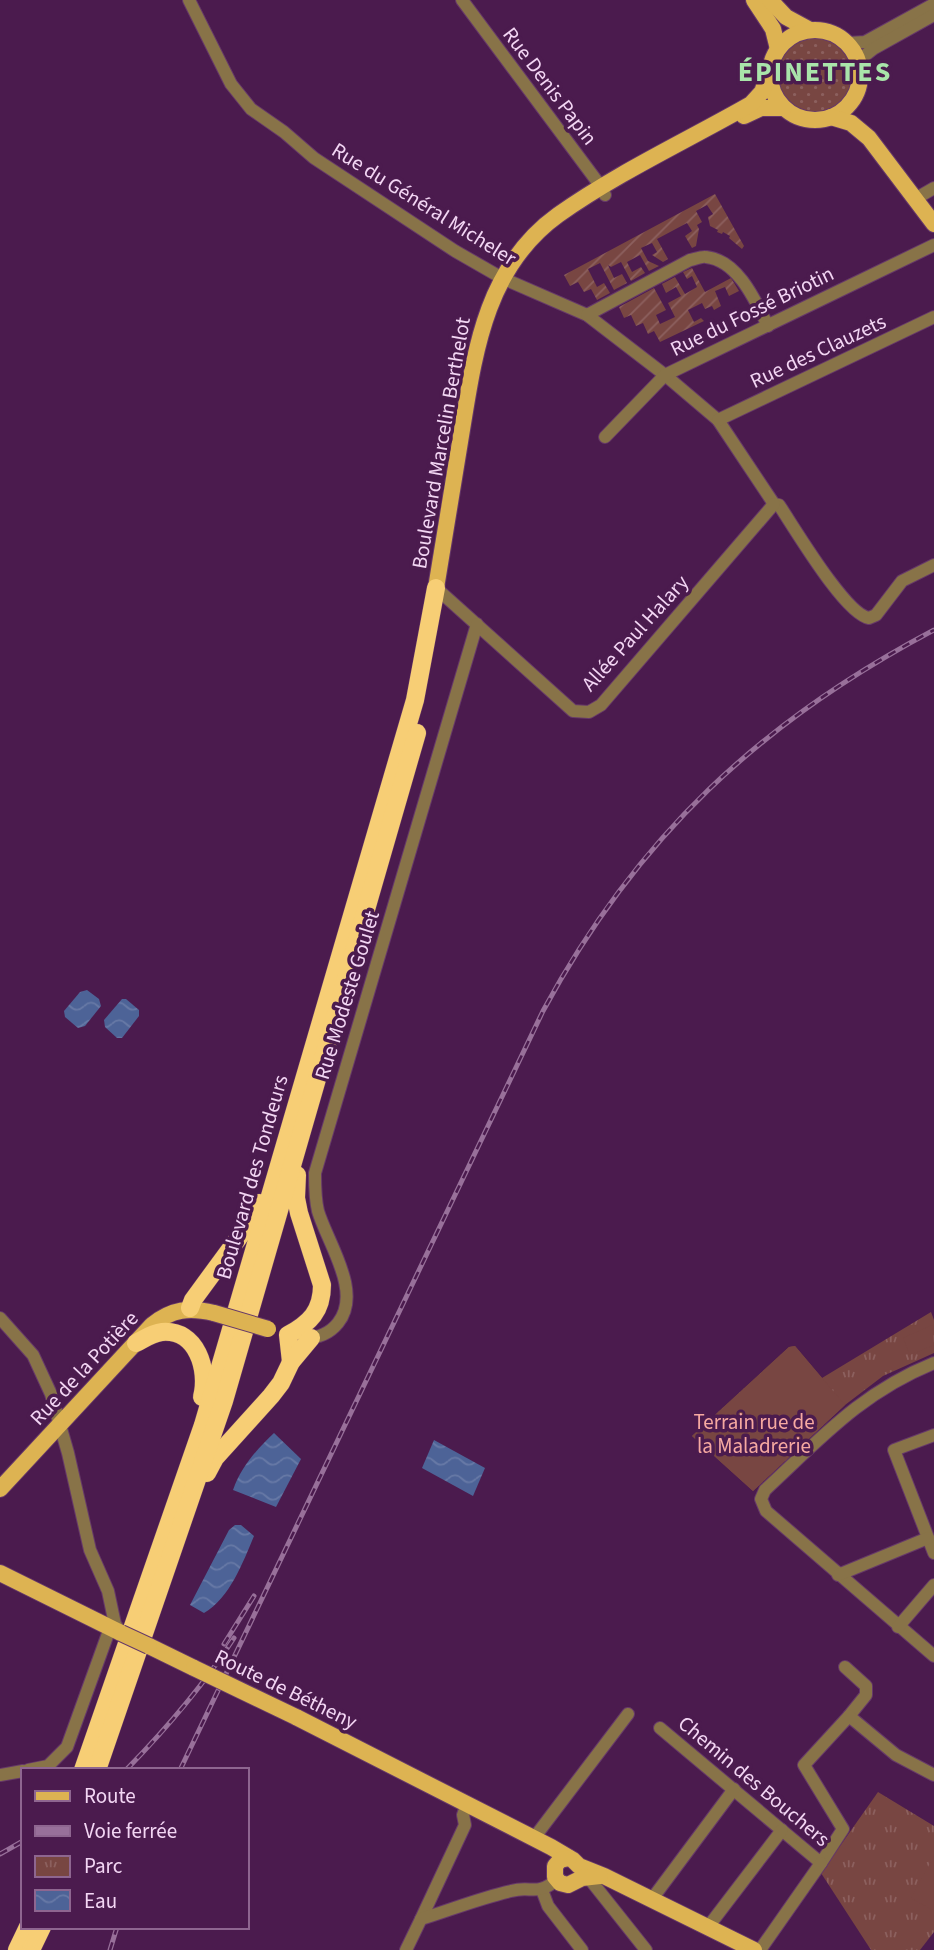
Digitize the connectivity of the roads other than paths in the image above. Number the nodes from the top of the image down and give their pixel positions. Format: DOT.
graph roads {
  1 [pos="189,0"];
  2 [pos="462,0"];
  3 [pos="754,0"];
  4 [pos="770,0"];
  5 [pos="934,4"];
  6 [pos="934,15"];
  7 [pos="810,30"];
  8 [pos="848,43"];
  9 [pos="778,49"];
  10 [pos="858,61"];
  11 [pos="770,70"];
  12 [pos="855,96"];
  13 [pos="784,108"];
  14 [pos="831,117"];
  15 [pos="869,138"];
  16 [pos="934,188"];
  17 [pos="604,192"];
  18 [pos="915,199"];
  19 [pos="934,224"];
  20 [pos="934,245"];
  21 [pos="506,280"];
  22 [pos="587,315"];
  23 [pos="934,317"];
  24 [pos="768,326"];
  25 [pos="665,375"];
  26 [pos="718,420"];
  27 [pos="605,437"];
  28 [pos="774,503"];
  29 [pos="934,565"];
  30 [pos="440,591"];
  31 [pos="477,624"];
  32 [pos="356,947"];
  33 [pos="302,1085"];
  34 [pos="181,1310"];
  35 [pos="0,1318"];
  36 [pos="288,1335"];
  37 [pos="311,1338"];
  38 [pos="135,1343"];
  39 [pos="291,1362"];
  40 [pos="934,1363"];
  41 [pos="59,1426"];
  42 [pos="934,1435"];
  43 [pos="0,1489"];
  44 [pos="171,1516"];
  45 [pos="932,1547"];
  46 [pos="166,1571"];
  47 [pos="0,1573"];
  48 [pos="838,1575"];
  49 [pos="934,1585"];
  50 [pos="898,1627"];
  51 [pos="115,1631"];
  52 [pos="934,1656"];
  53 [pos="845,1667"];
  54 [pos="628,1714"];
  55 [pos="849,1716"];
  56 [pos="660,1728"];
  57 [pos="38,1768"];
  58 [pos="84,1768"];
  59 [pos="98,1768"];
  60 [pos="21,1771"];
  61 [pos="0,1775"];
  62 [pos="934,1775"];
  63 [pos="734,1789"];
  64 [pos="467,1804"];
  65 [pos="782,1830"];
  66 [pos="534,1838"];
  67 [pos="822,1862"];
  68 [pos="579,1870"];
  69 [pos="557,1880"];
  70 [pos="542,1890"];
  71 [pos="652,1899"];
  72 [pos="421,1919"];
  73 [pos="708,1927"];
  74 [pos="27,1929"];
  75 [pos="41,1929"];
  76 [pos="17,1950"];
  77 [pos="31,1950"];
  78 [pos="406,1950"];
  79 [pos="582,1950"];
  80 [pos="646,1950"];
  81 [pos="754,1950"];
  82 [pos="760,1950"];
  1 -- 21 [label="street, Rue du Général Micheler"];
  2 -- 17 [label="street, Rue Denis Papin"];
  3 -- 9 [label="main road"];
  4 -- 7 [label="main road"];
  5 -- 8 [label="street"];
  6 -- 10 [label="street"];
  7 -- 8 [label="main road"];
  7 -- 9 [label="main road"];
  8 -- 10 [label="main road"];
  9 -- 11 [label="main road"];
  10 -- 12 [label="main road"];
  11 -- 13 [label="main road"];
  11 -- 17 [label="main road, Boulevard Marcelin Berthelot"];
  12 -- 14 [label="main road"];
  12 -- 15 [label="main road"];
  13 -- 14 [label="main road"];
  13 -- 17 [label="main road, Boulevard Marcelin Berthelot"];
  14 -- 15 [label="main road"];
  15 -- 18 [label="main road"];
  16 -- 18 [label="street"];
  17 -- 21 [label="main road, Boulevard Marcelin Berthelot"];
  18 -- 19 [label="main road"];
  20 -- 24 [label="street, Rue du Fossé Briotin"];
  21 -- 22 [label="street, Rue du Général Micheler"];
  21 -- 30 [label="main road, Boulevard Marcelin Berthelot"];
  22 -- 24 [label="street"];
  22 -- 25 [label="street, Rue du Général Micheler"];
  23 -- 26 [label="street, Rue des Clauzets"];
  24 -- 25 [label="street, Rue du Fossé Briotin"];
  25 -- 26 [label="street, Rue du Général Micheler"];
  25 -- 27 [label="street, Rue du Fossé Briotin"];
  26 -- 28 [label="street"];
  28 -- 29 [label="street"];
  28 -- 31 [label="street, Allée Paul Halary"];
  30 -- 31 [label="street, Allée Paul Halary"];
  30 -- 32 [label="highway, Boulevard des Tondeurs"];
  30 -- 33 [label="highway, Boulevard des Tondeurs"];
  31 -- 37 [label="street, Rue Modeste Goulet"];
  32 -- 36 [label="highway"];
  32 -- 46 [label="highway, Boulevard des Tondeurs"];
  33 -- 34 [label="highway"];
  33 -- 44 [label="highway, Boulevard des Tondeurs"];
  34 -- 36 [label="main road, bridge"];
  34 -- 38 [label="main road, Rue de la Potière"];
  35 -- 41 [label="street"];
  36 -- 37 [label="street"];
  36 -- 39 [label="highway"];
  37 -- 39 [label="highway"];
  38 -- 41 [label="main road, Rue de la Potière"];
  38 -- 44 [label="highway"];
  39 -- 46 [label="highway"];
  40 -- 48 [label="street"];
  41 -- 43 [label="main road, Rue de la Potière"];
  41 -- 51 [label="street"];
  42 -- 45 [label="street"];
  44 -- 58 [label="highway, Boulevard des Tondeurs"];
  45 -- 48 [label="street"];
  46 -- 59 [label="highway, Boulevard des Tondeurs"];
  47 -- 51 [label="main road, Route de Bétheny"];
  48 -- 50 [label="street"];
  49 -- 50 [label="street"];
  50 -- 52 [label="street"];
  51 -- 57 [label="street"];
  51 -- 64 [label="main road, Route de Bétheny, bridge"];
  53 -- 55 [label="street"];
  54 -- 66 [label="street"];
  55 -- 62 [label="street"];
  55 -- 67 [label="street"];
  56 -- 63 [label="street, Chemin des Bouchers"];
  60 -- 61 [label="street"];
  63 -- 65 [label="street, Chemin des Bouchers"];
  63 -- 71 [label="street"];
  64 -- 66 [label="main road, Route de Bétheny"];
  64 -- 72 [label="street"];
  65 -- 67 [label="street, Chemin des Bouchers"];
  65 -- 73 [label="street"];
  66 -- 68 [label="main road, Route de Bétheny"];
  67 -- 82 [label="street"];
  68 -- 69 [label="main road"];
  68 -- 71 [label="main road, Route de Bétheny"];
  68 -- 80 [label="street"];
  69 -- 70 [label="street"];
  70 -- 72 [label="street"];
  70 -- 79 [label="street"];
  71 -- 73 [label="main road, Route de Bétheny"];
  72 -- 78 [label="street"];
  73 -- 81 [label="main road, Route de Bétheny"];
  74 -- 76 [label="highway"];
  75 -- 77 [label="highway"];
}
